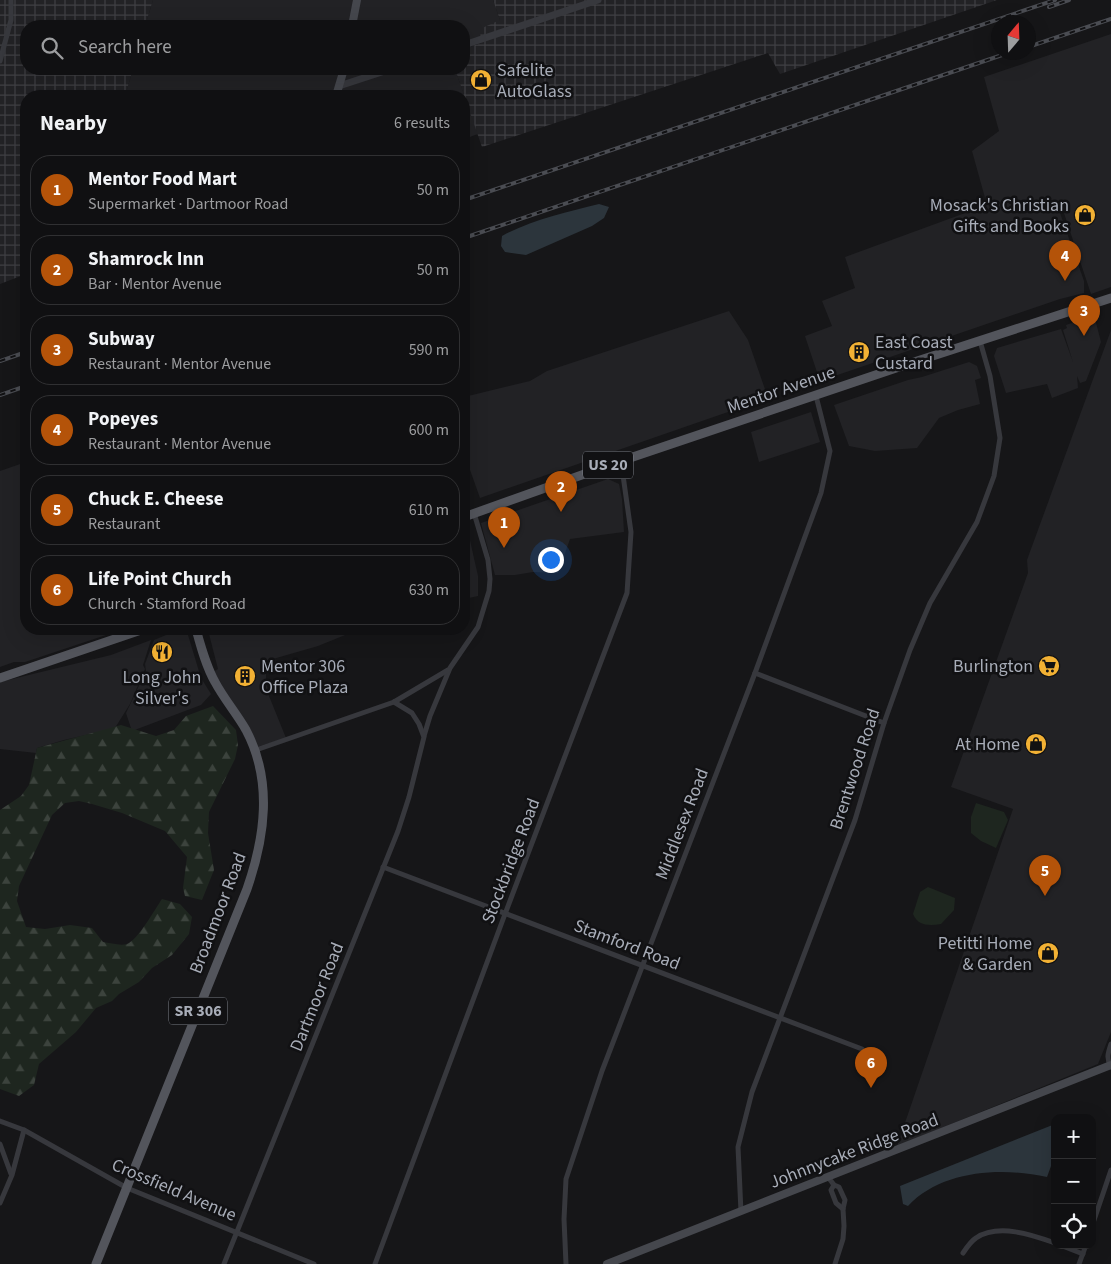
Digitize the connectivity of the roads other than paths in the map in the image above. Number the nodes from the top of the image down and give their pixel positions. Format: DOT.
graph roads {
  1 [pos="11,0"];
  2 [pos="358,0"];
  3 [pos="598,0"];
  4 [pos="353,20"];
  5 [pos="470,43"];
  6 [pos="0,61"];
  7 [pos="342,75"];
  8 [pos="373,75"];
  9 [pos="339,86"];
  10 [pos="338,90"];
  11 [pos="1111,298"];
  12 [pos="980,341"];
  13 [pos="816,396"];
  14 [pos="621,461"];
  15 [pos="474,514"];
  16 [pos="470,515"];
  17 [pos="126,635"];
  18 [pos="198,635"];
  19 [pos="450,668"];
  20 [pos="755,673"];
  21 [pos="0,678"];
  22 [pos="394,702"];
  23 [pos="884,723"];
  24 [pos="424,737"];
  25 [pos="256,750"];
  26 [pos="383,867"];
  27 [pos="505,914"];
  28 [pos="643,965"];
  29 [pos="780,1018"];
  30 [pos="1111,1044"];
  31 [pos="862,1049"];
  32 [pos="1111,1066"];
  33 [pos="0,1121"];
  34 [pos="24,1130"];
  35 [pos="0,1144"];
  36 [pos="1111,1170"];
  37 [pos="12,1175"];
  38 [pos="828,1177"];
  39 [pos="834,1185"];
  40 [pos="127,1188"];
  41 [pos="0,1204"];
  42 [pos="843,1209"];
  43 [pos="740,1212"];
  44 [pos="1096,1214"];
  45 [pos="237,1232"];
  46 [pos="1051,1242"];
  47 [pos="1071,1249"];
  48 [pos="1085,1249"];
  49 [pos="963,1252"];
  50 [pos="1084,1254"];
  51 [pos="619,1262"];
  52 [pos="96,1264"];
  53 [pos="224,1264"];
  54 [pos="314,1264"];
  55 [pos="375,1264"];
  56 [pos="566,1264"];
  57 [pos="607,1264"];
  58 [pos="835,1264"];
  59 [pos="1080,1264"];
  1 -- 6 [label="street"];
  2 -- 4 [label="main road"];
  3 -- 5 [label="street"];
  7 -- 9 [label="main road"];
  8 -- 9 [label="street"];
  9 -- 10 [label="main road"];
  11 -- 12 [label="main road, Mentor Avenue / US 20"];
  12 -- 13 [label="main road, Mentor Avenue / US 20"];
  12 -- 23 [label="street, Brentwood Road"];
  13 -- 14 [label="main road, Mentor Avenue / US 20"];
  13 -- 20 [label="street, Middlesex Road"];
  14 -- 15 [label="main road, Mentor Avenue / US 20"];
  14 -- 27 [label="street, Stockbridge Road"];
  15 -- 16 [label="main road, Mentor Avenue / US 20"];
  15 -- 19 [label="street, Dartmoor Road"];
  17 -- 21 [label="main road"];
  18 -- 25 [label="main road, Broadmoor Road / SR 306"];
  19 -- 22 [label="street"];
  19 -- 24 [label="street, Dartmoor Road"];
  20 -- 23 [label="street"];
  20 -- 28 [label="street, Middlesex Road"];
  22 -- 24 [label="street"];
  22 -- 25 [label="street"];
  23 -- 29 [label="street, Brentwood Road"];
  24 -- 26 [label="street, Dartmoor Road"];
  25 -- 40 [label="main road, Broadmoor Road / SR 306"];
  26 -- 27 [label="street, Stamford Road"];
  26 -- 45 [label="street, Dartmoor Road"];
  27 -- 28 [label="street, Stamford Road"];
  27 -- 55 [label="street, Stockbridge Road"];
  28 -- 29 [label="street, Stamford Road"];
  28 -- 56 [label="street, Middlesex Road"];
  29 -- 31 [label="street, Stamford Road"];
  29 -- 43 [label="street, Brentwood Road"];
  30 -- 32 [label="street"];
  32 -- 38 [label="main road, Johnnycake Ridge Road"];
  33 -- 34 [label="street, Crossfield Avenue"];
  34 -- 37 [label="street"];
  34 -- 40 [label="street, Crossfield Avenue"];
  35 -- 37 [label="street"];
  36 -- 44 [label="street"];
  37 -- 41 [label="street"];
  38 -- 39 [label="street"];
  38 -- 43 [label="main road, Johnnycake Ridge Road"];
  39 -- 42 [label="street"];
  39 -- 42 [label="street"];
  40 -- 45 [label="street, Crossfield Avenue"];
  40 -- 52 [label="main road, Broadmoor Road / SR 306"];
  42 -- 58 [label="street"];
  43 -- 51 [label="main road, Johnnycake Ridge Road"];
  45 -- 53 [label="street, Dartmoor Road"];
  45 -- 54 [label="street, Crossfield Avenue"];
  46 -- 49 [label="street"];
  47 -- 50 [label="street"];
  48 -- 50 [label="street"];
  50 -- 59 [label="street"];
  51 -- 57 [label="main road, Johnnycake Ridge Road"];
}
